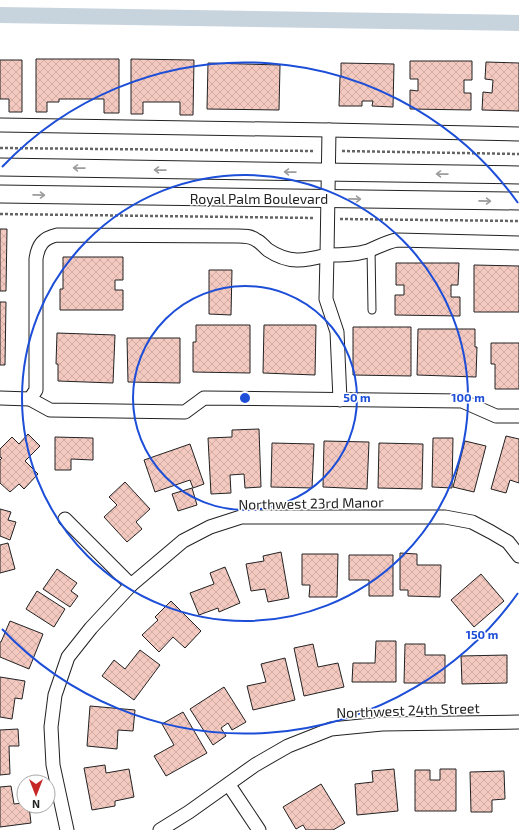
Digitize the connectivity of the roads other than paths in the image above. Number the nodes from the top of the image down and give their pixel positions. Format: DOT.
graph roads {
  1 [pos="0,125"];
  2 [pos="328,130"];
  3 [pos="519,134"];
  4 [pos="0,167"];
  5 [pos="329,172"];
  6 [pos="519,175"];
  7 [pos="0,194"];
  8 [pos="328,198"];
  9 [pos="519,201"];
  10 [pos="519,243"];
  11 [pos="371,249"];
  12 [pos="327,255"];
  13 [pos="372,310"];
  14 [pos="0,398"];
  15 [pos="30,399"];
  16 [pos="340,400"];
  17 [pos="519,416"];
  18 [pos="65,519"];
  19 [pos="519,556"];
  20 [pos="131,585"];
  21 [pos="519,722"];
  22 [pos="229,785"];
  23 [pos="68,830"];
  24 [pos="160,830"];
  25 [pos="259,830"];
  1 -- 2 [label="street"];
  2 -- 3 [label="street"];
  2 -- 5 [label="street"];
  5 -- 4 [label="street, Royal Palm Boulevard, one-way"];
  6 -- 5 [label="street, Royal Palm Boulevard, one-way"];
  5 -- 8 [label="street"];
  7 -- 8 [label="street, Royal Palm Boulevard, one-way"];
  8 -- 9 [label="street, Royal Palm Boulevard, one-way"];
  8 -- 12 [label="street"];
  10 -- 11 [label="street"];
  11 -- 12 [label="street"];
  11 -- 13 [label="lane"];
  12 -- 15 [label="street"];
  12 -- 16 [label="street"];
  14 -- 15 [label="street"];
  15 -- 16 [label="street"];
  16 -- 17 [label="street"];
  18 -- 20 [label="street"];
  19 -- 20 [label="street, Northwest 23rd Manor"];
  20 -- 23 [label="street, Northwest 23rd Manor"];
  21 -- 22 [label="street, Northwest 24th Street"];
  22 -- 24 [label="street, Northwest 24th Street"];
  22 -- 25 [label="street"];
}
